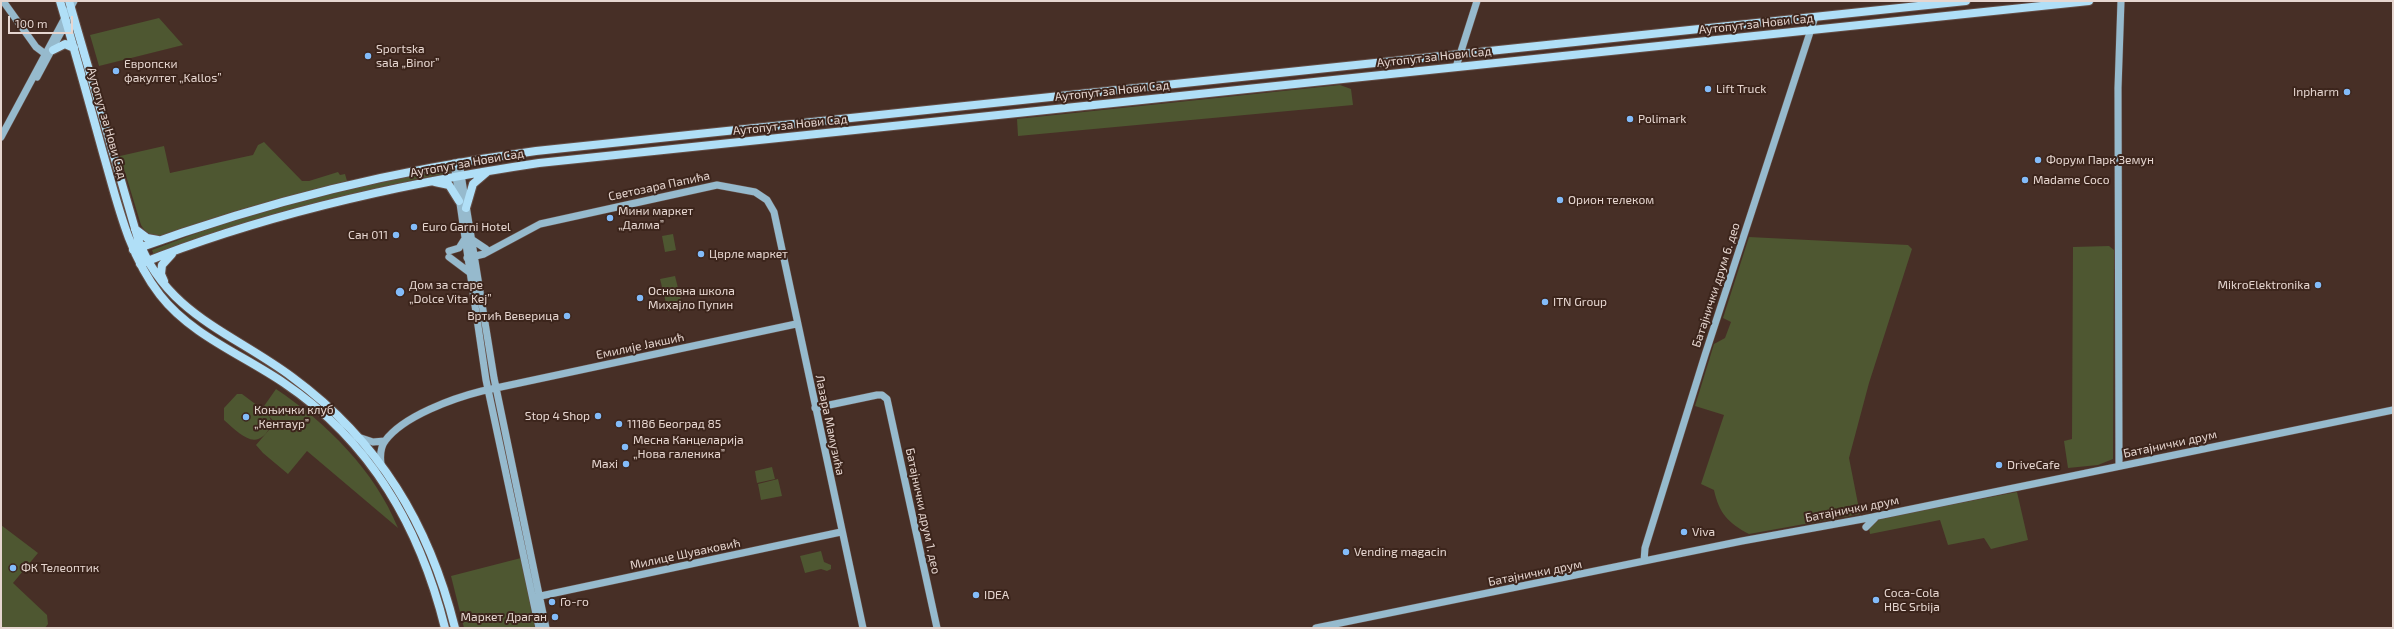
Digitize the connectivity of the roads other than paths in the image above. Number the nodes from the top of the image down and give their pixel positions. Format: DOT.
graph roads {
  1 [pos="3,1"];
  2 [pos="60,1"];
  3 [pos="1477,1"];
  4 [pos="1966,1"];
  5 [pos="2089,1"];
  6 [pos="2121,1"];
  7 [pos="71,3"];
  8 [pos="1815,17"];
  9 [pos="66,20"];
  10 [pos="1810,30"];
  11 [pos="74,48"];
  12 [pos="49,53"];
  13 [pos="1461,54"];
  14 [pos="1456,67"];
  15 [pos="1,137"];
  16 [pos="457,163"];
  17 [pos="488,171"];
  18 [pos="459,176"];
  19 [pos="426,182"];
  20 [pos="459,201"];
  21 [pos="466,208"];
  22 [pos="135,228"];
  23 [pos="163,240"];
  24 [pos="468,240"];
  25 [pos="137,249"];
  26 [pos="178,250"];
  27 [pos="487,251"];
  28 [pos="470,255"];
  29 [pos="144,262"];
  30 [pos="473,271"];
  31 [pos="172,294"];
  32 [pos="796,324"];
  33 [pos="496,388"];
  34 [pos="488,390"];
  35 [pos="814,408"];
  36 [pos="2393,410"];
  37 [pos="361,438"];
  38 [pos="385,441"];
  39 [pos="381,464"];
  40 [pos="2119,466"];
  41 [pos="1879,516"];
  42 [pos="1866,527"];
  43 [pos="841,532"];
  44 [pos="1644,562"];
  45 [pos="536,598"];
  46 [pos="445,628"];
  47 [pos="455,628"];
  48 [pos="539,628"];
  49 [pos="546,628"];
  50 [pos="863,628"];
  51 [pos="936,628"];
  52 [pos="1316,628"];
  1 -- 12 [label="street"];
  2 -- 9 [label="main road, Аутопут за Нови Сад"];
  3 -- 13 [label="street"];
  4 -- 8 [label="main road, Аутопут за Нови Сад"];
  5 -- 10 [label="main road, Аутопут за Нови Сад"];
  6 -- 40 [label="street"];
  7 -- 9 [label="street"];
  7 -- 22 [label="main road, Аутопут за Нови Сад"];
  8 -- 10 [label="street, Батајнички друм 6. део"];
  8 -- 13 [label="main road, Аутопут за Нови Сад"];
  9 -- 11 [label="main road, Аутопут за Нови Сад"];
  9 -- 12 [label="street"];
  10 -- 14 [label="main road, Аутопут за Нови Сад"];
  10 -- 44 [label="street, Батајнички друм 6. део"];
  11 -- 12 [label="main road"];
  11 -- 25 [label="main road, Аутопут за Нови Сад"];
  12 -- 15 [label="street"];
  13 -- 14 [label="street"];
  13 -- 16 [label="main road, Аутопут за Нови Сад"];
  14 -- 17 [label="main road, Аутопут за Нови Сад"];
  16 -- 18 [label="street"];
  16 -- 23 [label="main road, Аутопут за Нови Сад"];
  17 -- 18 [label="main road, Аутопут за Нови Сад"];
  17 -- 21 [label="main road"];
  18 -- 19 [label="main road, Аутопут за Нови Сад"];
  18 -- 20 [label="street"];
  18 -- 21 [label="street"];
  19 -- 20 [label="main road"];
  19 -- 26 [label="main road, Аутопут за Нови Сад"];
  20 -- 24 [label="street"];
  21 -- 24 [label="street"];
  22 -- 23 [label="main road"];
  22 -- 25 [label="main road, Аутопут за Нови Сад"];
  23 -- 25 [label="main road, Аутопут за Нови Сад"];
  24 -- 27 [label="street"];
  24 -- 28 [label="street"];
  24 -- 30 [label="street"];
  25 -- 29 [label="main road, Аутопут за Нови Сад"];
  26 -- 29 [label="main road, Аутопут за Нови Сад"];
  26 -- 31 [label="main road"];
  27 -- 28 [label="street, Светозара Папића"];
  27 -- 30 [label="street"];
  27 -- 32 [label="street, Светозара Папића"];
  28 -- 30 [label="street"];
  29 -- 31 [label="main road"];
  29 -- 46 [label="main road"];
  30 -- 33 [label="street"];
  30 -- 34 [label="street"];
  31 -- 37 [label="main road"];
  32 -- 33 [label="street, Емилије Јакшић"];
  32 -- 35 [label="street, Лазара Мамузића"];
  33 -- 34 [label="street, Емилије Јакшић"];
  33 -- 45 [label="street"];
  34 -- 38 [label="street, Емилије Јакшић"];
  34 -- 45 [label="street"];
  35 -- 43 [label="street, Лазара Мамузића"];
  35 -- 51 [label="street, Батајнички друм 1. део"];
  36 -- 40 [label="street, Батајнички друм"];
  37 -- 38 [label="street"];
  37 -- 39 [label="main road"];
  38 -- 39 [label="street"];
  39 -- 47 [label="main road"];
  40 -- 41 [label="street, Батајнички друм"];
  41 -- 42 [label="street"];
  41 -- 44 [label="street, Батајнички друм"];
  43 -- 45 [label="street, Милице Шуваковић"];
  43 -- 50 [label="street, Лазара Мамузића"];
  44 -- 52 [label="street, Батајнички друм"];
  45 -- 48 [label="street"];
  45 -- 49 [label="street"];
}
